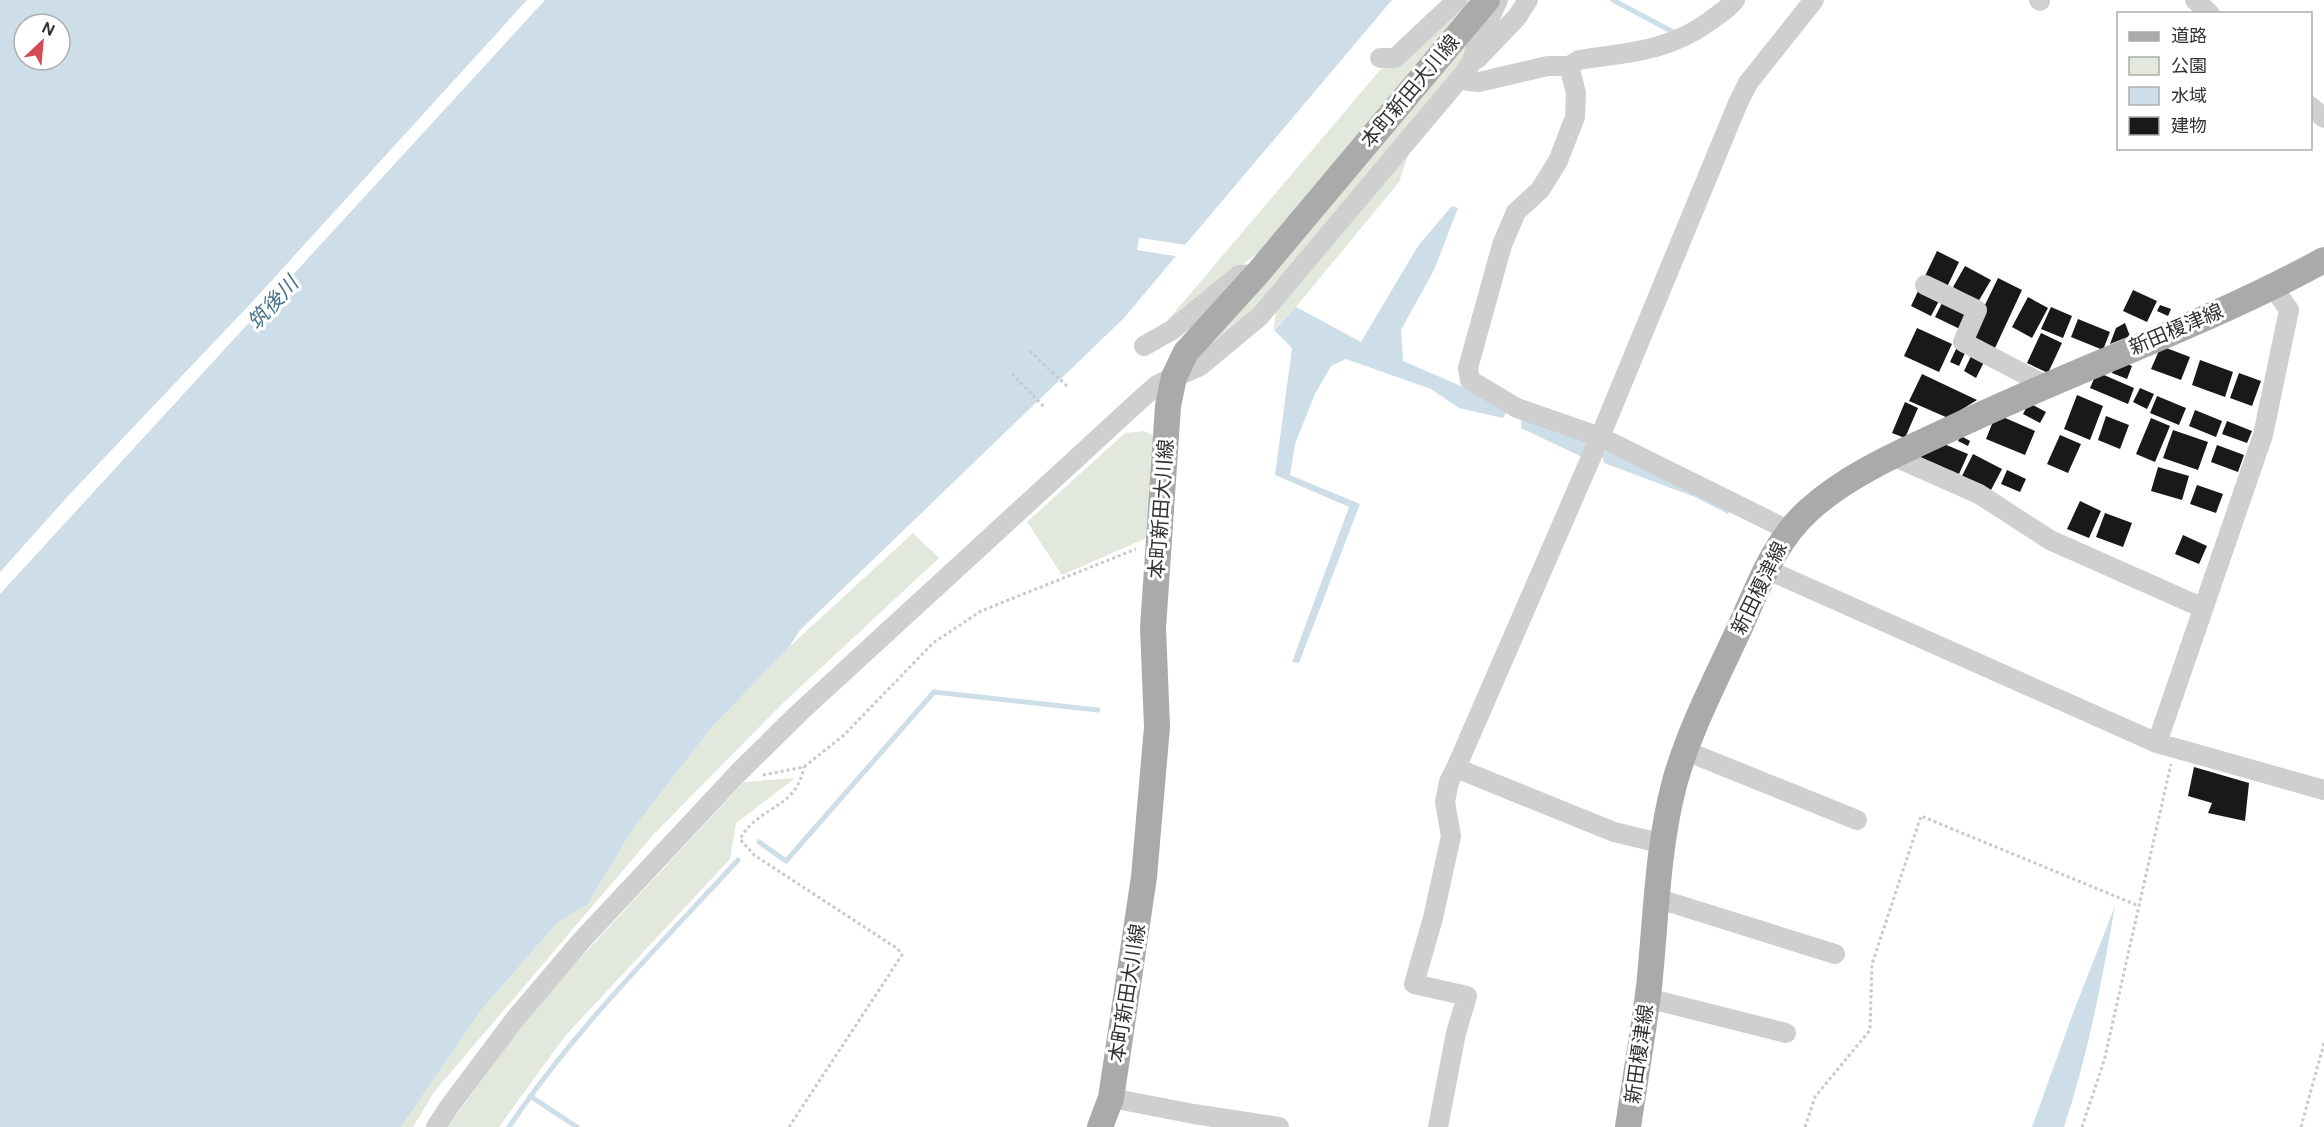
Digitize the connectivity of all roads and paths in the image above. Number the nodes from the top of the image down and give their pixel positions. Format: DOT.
graph roads {
  1 [pos="1457,0"];
  2 [pos="1487,0"];
  3 [pos="1498,0"];
  4 [pos="1528,0"];
  5 [pos="1735,0"];
  6 [pos="1814,0"];
  7 [pos="2195,0"];
  8 [pos="2208,12"];
  9 [pos="1380,58"];
  10 [pos="1569,66"];
  11 [pos="1467,69"];
  12 [pos="2312,108"];
  13 [pos="2324,118"];
  14 [pos="2324,260"];
  15 [pos="1257,274"];
  16 [pos="1925,285"];
  17 [pos="2273,288"];
  18 [pos="1144,346"];
  19 [pos="1030,351"];
  20 [pos="1012,374"];
  21 [pos="1174,377"];
  22 [pos="2045,385"];
  23 [pos="1067,386"];
  24 [pos="1045,408"];
  25 [pos="1600,437"];
  26 [pos="1893,456"];
  27 [pos="1788,530"];
  28 [pos="1159,544"];
  29 [pos="1766,569"];
  30 [pos="2203,608"];
  31 [pos="2166,745"];
  32 [pos="1686,750"];
  33 [pos="804,767"];
  34 [pos="1455,768"];
  35 [pos="740,771"];
  36 [pos="2324,790"];
  37 [pos="1857,820"];
  38 [pos="1664,844"];
  39 [pos="1656,898"];
  40 [pos="2139,906"];
  41 [pos="1835,954"];
  42 [pos="1647,998"];
  43 [pos="1785,1033"];
  44 [pos="2324,1043"];
  45 [pos="1111,1098"];
  46 [pos="436,1127"];
  47 [pos="789,1127"];
  48 [pos="1100,1127"];
  49 [pos="1280,1127"];
  50 [pos="1438,1127"];
  51 [pos="1628,1127"];
  52 [pos="1805,1127"];
  53 [pos="2082,1127"];
  54 [pos="2301,1127"];
  1 -- 9 [label="street"];
  2 -- 15 [label="main road, 本町新田大川線"];
  3 -- 11 [label="street"];
  4 -- 11 [label="street"];
  5 -- 10 [label="street"];
  6 -- 25 [label="street"];
  7 -- 8 [label="street"];
  10 -- 11 [label="street"];
  10 -- 25 [label="street"];
  11 -- 21 [label="street"];
  12 -- 13 [label="street"];
  14 -- 17 [label="main road, 新田榎津線"];
  15 -- 18 [label="street"];
  15 -- 21 [label="main road, 本町新田大川線"];
  16 -- 22 [label="street"];
  17 -- 22 [label="main road, 新田榎津線"];
  17 -- 30 [label="street"];
  19 -- 23 [label="path"];
  20 -- 24 [label="path"];
  21 -- 28 [label="main road, 本町新田大川線"];
  21 -- 35 [label="street"];
  22 -- 26 [label="main road, 新田榎津線"];
  25 -- 27 [label="street"];
  25 -- 34 [label="street"];
  26 -- 27 [label="main road, 新田榎津線"];
  26 -- 30 [label="street"];
  27 -- 29 [label="main road, 新田榎津線"];
  28 -- 33 [label="path"];
  28 -- 45 [label="main road, 本町新田大川線"];
  29 -- 31 [label="street"];
  29 -- 32 [label="main road, 新田榎津線"];
  30 -- 31 [label="street"];
  31 -- 36 [label="street"];
  31 -- 40 [label="path"];
  32 -- 37 [label="street"];
  32 -- 38 [label="main road, 新田榎津線"];
  33 -- 35 [label="path"];
  33 -- 47 [label="path"];
  34 -- 38 [label="street"];
  34 -- 50 [label="street"];
  35 -- 46 [label="street"];
  38 -- 39 [label="main road, 新田榎津線"];
  39 -- 41 [label="street"];
  39 -- 42 [label="main road, 新田榎津線"];
  40 -- 52 [label="path"];
  40 -- 53 [label="path"];
  42 -- 43 [label="street"];
  42 -- 51 [label="main road, 新田榎津線"];
  44 -- 54 [label="path"];
  45 -- 48 [label="main road, 本町新田大川線"];
  45 -- 49 [label="street"];
}
